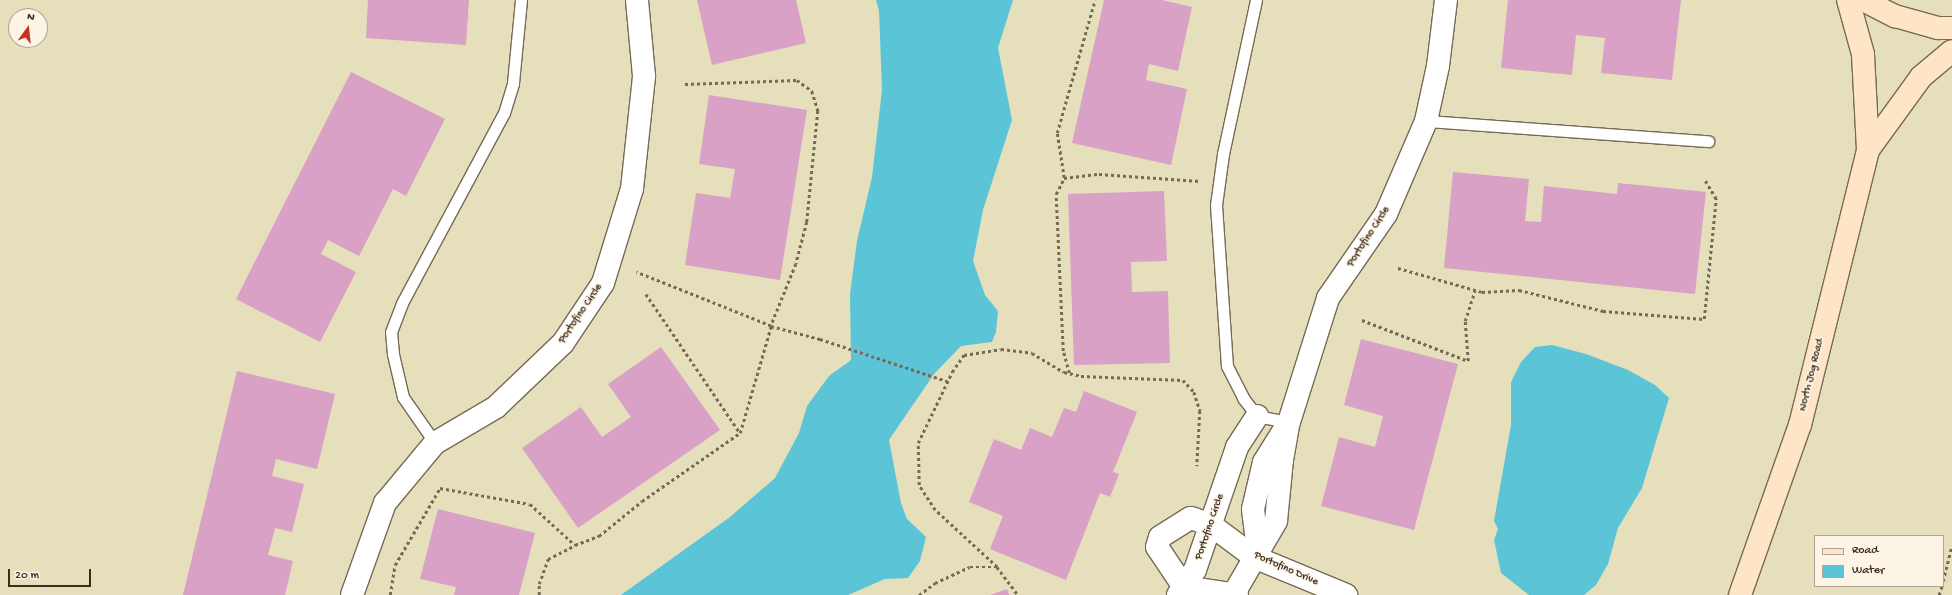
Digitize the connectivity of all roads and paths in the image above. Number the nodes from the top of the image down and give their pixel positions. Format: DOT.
graph roads {
  1 [pos="521,0"];
  2 [pos="638,0"];
  3 [pos="1095,0"];
  4 [pos="1256,0"];
  5 [pos="1446,0"];
  6 [pos="1848,0"];
  7 [pos="1863,0"];
  8 [pos="1952,28"];
  9 [pos="1952,51"];
  10 [pos="685,84"];
  11 [pos="1426,121"];
  12 [pos="1708,141"];
  13 [pos="1868,150"];
  14 [pos="1064,178"];
  15 [pos="1704,181"];
  16 [pos="1200,182"];
  17 [pos="1398,268"];
  18 [pos="636,272"];
  19 [pos="1475,291"];
  20 [pos="646,294"];
  21 [pos="1362,320"];
  22 [pos="771,326"];
  23 [pos="1069,373"];
  24 [pos="947,381"];
  25 [pos="1257,416"];
  26 [pos="1289,422"];
  27 [pos="740,433"];
  28 [pos="436,443"];
  29 [pos="1197,466"];
  30 [pos="1211,525"];
  31 [pos="575,545"];
  32 [pos="1952,546"];
  33 [pos="1256,554"];
  34 [pos="997,567"];
  35 [pos="1944,577"];
  36 [pos="1180,593"];
  37 [pos="352,595"];
  38 [pos="390,595"];
  39 [pos="539,595"];
  40 [pos="919,595"];
  41 [pos="1018,595"];
  42 [pos="1234,595"];
  43 [pos="1346,595"];
  44 [pos="1740,595"];
  1 -- 28 [label="lane"];
  2 -- 28 [label="street, Portofino Circle"];
  3 -- 14 [label="path"];
  4 -- 25 [label="lane"];
  5 -- 11 [label="street, Portofino Circle"];
  6 -- 13 [label="street, North Jog Road"];
  7 -- 8 [label="street"];
  9 -- 13 [label="street, North Jog Road"];
  10 -- 22 [label="path"];
  11 -- 12 [label="lane"];
  11 -- 26 [label="street, Portofino Circle"];
  13 -- 44 [label="street, North Jog Road"];
  14 -- 16 [label="path"];
  14 -- 23 [label="path"];
  15 -- 19 [label="path"];
  17 -- 19 [label="path"];
  18 -- 22 [label="path"];
  19 -- 21 [label="path"];
  20 -- 27 [label="path"];
  22 -- 24 [label="path"];
  22 -- 27 [label="path"];
  23 -- 24 [label="path"];
  23 -- 29 [label="path"];
  24 -- 34 [label="path"];
  25 -- 26 [label="lane"];
  25 -- 30 [label="street, Portofino Circle"];
  26 -- 33 [label="street, Portofino Circle"];
  27 -- 31 [label="path"];
  28 -- 37 [label="street, Portofino Circle"];
  30 -- 33 [label="street, Portofino Drive"];
  30 -- 36 [label="street, Portofino Circle"];
  30 -- 36 [label="street, Portofino Drive"];
  31 -- 38 [label="path"];
  31 -- 39 [label="path"];
  32 -- 35 [label="path"];
  33 -- 42 [label="street"];
  33 -- 43 [label="street, Portofino Drive"];
  34 -- 40 [label="path"];
  34 -- 41 [label="path"];
  36 -- 42 [label="street"];
}
